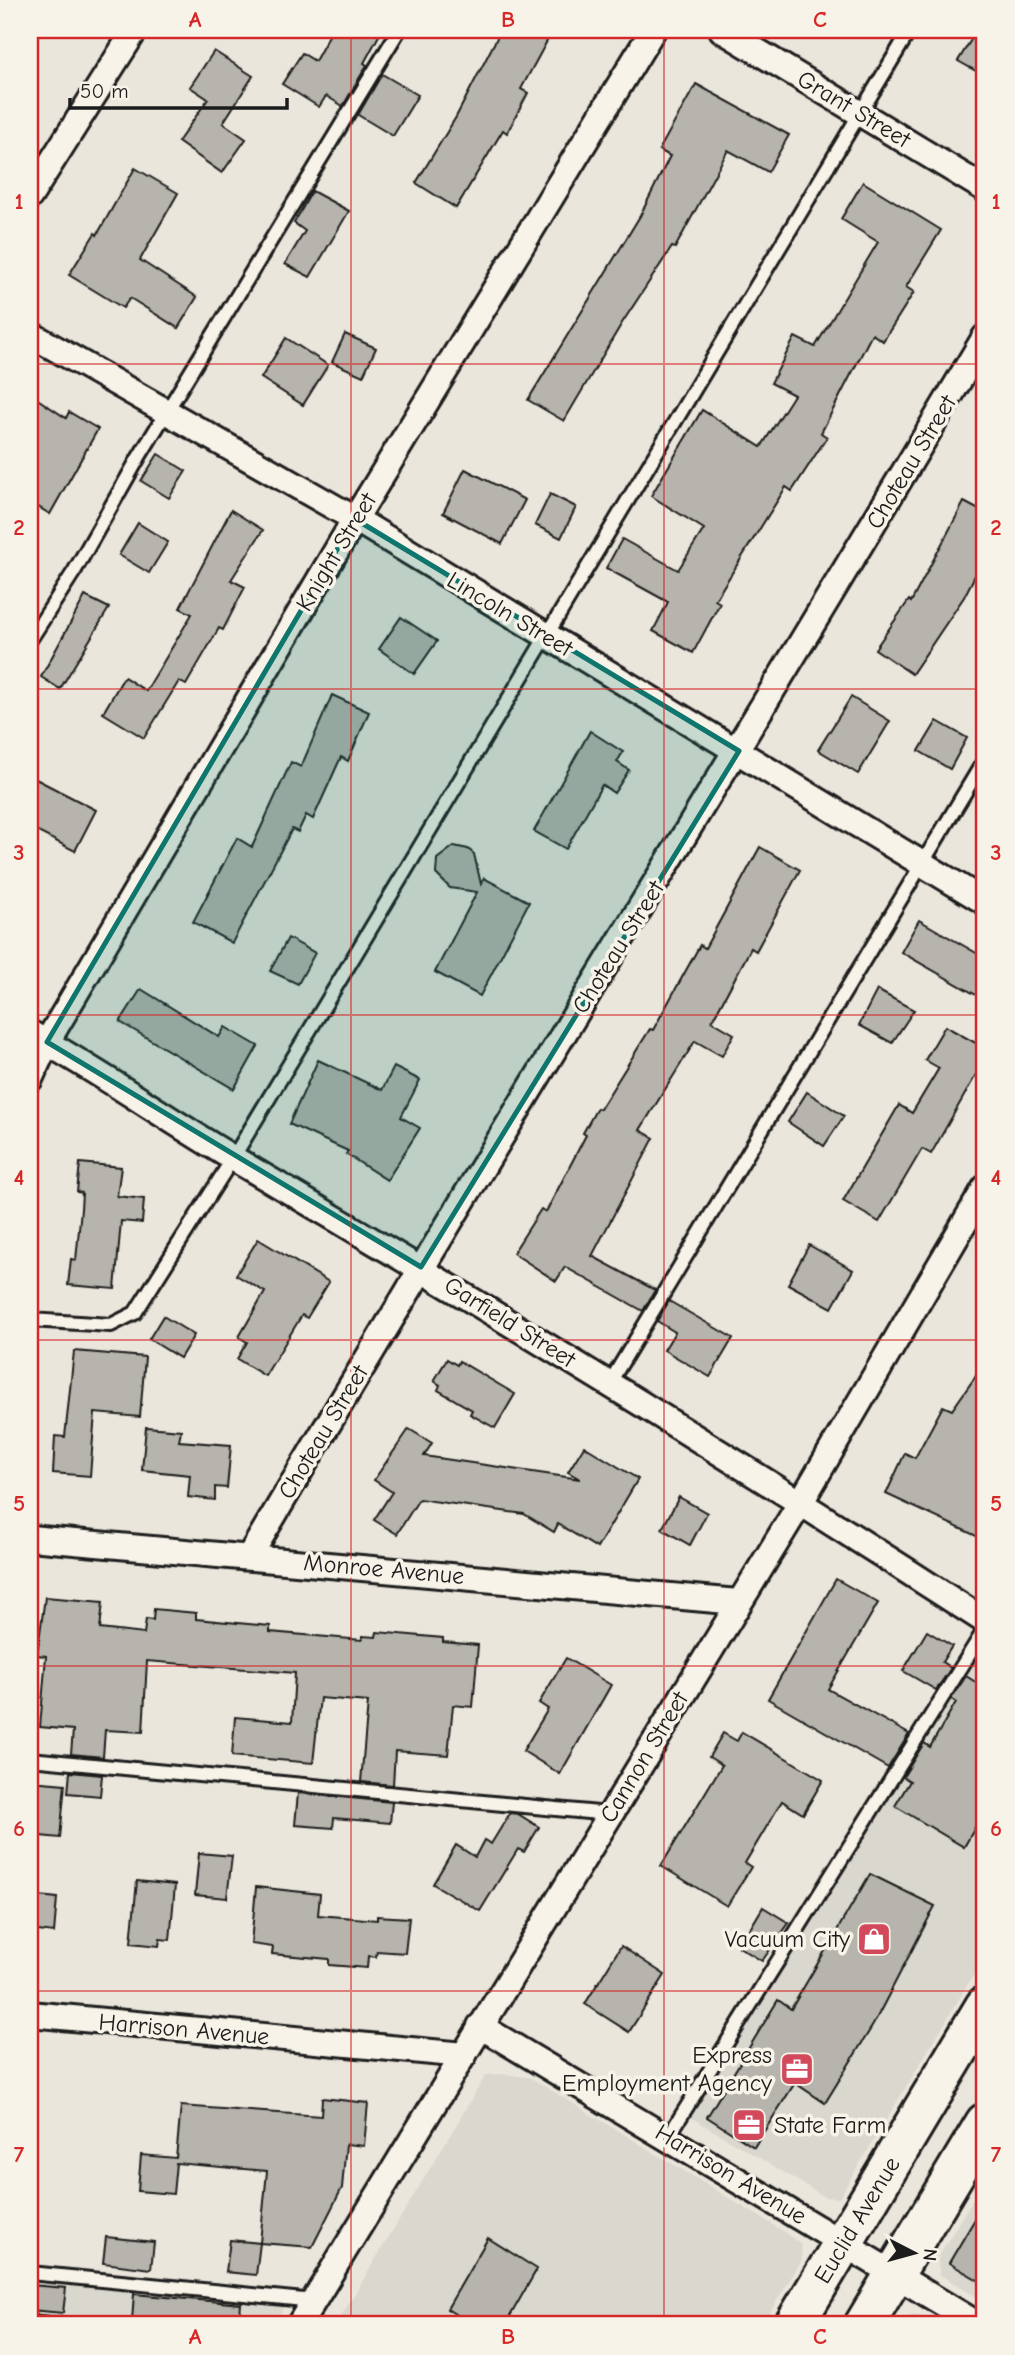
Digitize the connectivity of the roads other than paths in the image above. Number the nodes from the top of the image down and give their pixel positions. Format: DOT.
graph roads {
  1 [pos="135,30"];
  2 [pos="399,30"];
  3 [pos="653,30"];
  4 [pos="722,30"];
  5 [pos="910,30"];
  6 [pos="860,113"];
  7 [pos="985,189"];
  8 [pos="30,196"];
  9 [pos="30,334"];
  10 [pos="985,337"];
  11 [pos="167,412"];
  12 [pos="355,519"];
  13 [pos="546,636"];
  14 [pos="30,640"];
  15 [pos="738,751"];
  16 [pos="985,759"];
  17 [pos="922,863"];
  18 [pos="985,902"];
  19 [pos="38,1038"];
  20 [pos="30,1079"];
  21 [pos="233,1158"];
  22 [pos="985,1188"];
  23 [pos="421,1267"];
  24 [pos="30,1321"];
  25 [pos="609,1384"];
  26 [pos="801,1502"];
  27 [pos="30,1538"];
  28 [pos="249,1557"];
  29 [pos="738,1602"];
  30 [pos="985,1621"];
  31 [pos="985,1629"];
  32 [pos="30,1759"];
  33 [pos="609,1814"];
  34 [pos="985,2006"];
  35 [pos="30,2014"];
  36 [pos="480,2026"];
  37 [pos="464,2055"];
  38 [pos="985,2123"];
  39 [pos="668,2137"];
  40 [pos="844,2242"];
  41 [pos="30,2273"];
  42 [pos="895,2274"];
  43 [pos="314,2301"];
  44 [pos="30,2322"];
  45 [pos="61,2325"];
  46 [pos="299,2325"];
  47 [pos="794,2325"];
  48 [pos="864,2325"];
  49 [pos="979,2325"];
  1 -- 8 [label="street"];
  2 -- 11 [label="lane"];
  3 -- 12 [label="street, Knight Street"];
  4 -- 6 [label="street, Grant Street"];
  5 -- 6 [label="lane"];
  6 -- 7 [label="street, Grant Street"];
  6 -- 13 [label="lane"];
  9 -- 11 [label="street, Lincoln Street"];
  10 -- 15 [label="street, Choteau Street"];
  11 -- 12 [label="street, Lincoln Street"];
  11 -- 14 [label="lane"];
  12 -- 13 [label="street, Lincoln Street"];
  12 -- 19 [label="street, Knight Street"];
  13 -- 15 [label="street, Lincoln Street"];
  13 -- 21 [label="lane"];
  15 -- 17 [label="street, Lincoln Street"];
  15 -- 23 [label="street, Choteau Street"];
  16 -- 17 [label="lane"];
  17 -- 18 [label="street, Lincoln Street"];
  17 -- 25 [label="lane"];
  19 -- 20 [label="street, Knight Street"];
  19 -- 21 [label="street, Garfield Street"];
  21 -- 23 [label="street, Garfield Street"];
  21 -- 24 [label="lane"];
  22 -- 26 [label="street, Cannon Street"];
  23 -- 25 [label="street, Garfield Street"];
  23 -- 28 [label="street, Choteau Street"];
  25 -- 26 [label="street, Garfield Street"];
  26 -- 29 [label="street, Cannon Street"];
  26 -- 30 [label="street, Garfield Street"];
  27 -- 28 [label="street, Monroe Avenue"];
  28 -- 29 [label="street, Monroe Avenue"];
  29 -- 33 [label="street, Cannon Street"];
  31 -- 39 [label="lane"];
  32 -- 33 [label="lane"];
  33 -- 36 [label="street, Cannon Street"];
  34 -- 40 [label="highway, Euclid Avenue"];
  35 -- 37 [label="street, Harrison Avenue"];
  36 -- 37 [label="street, Cannon Street"];
  36 -- 39 [label="street, Harrison Avenue"];
  37 -- 43 [label="street, Cannon Street"];
  38 -- 42 [label="highway"];
  39 -- 40 [label="street, Harrison Avenue"];
  40 -- 42 [label="street, Harrison Avenue"];
  40 -- 47 [label="highway, Euclid Avenue"];
  41 -- 43 [label="lane"];
  42 -- 48 [label="highway"];
  42 -- 49 [label="street, Harrison Avenue"];
  43 -- 46 [label="street, Cannon Street"];
  44 -- 45 [label="lane"];
}
